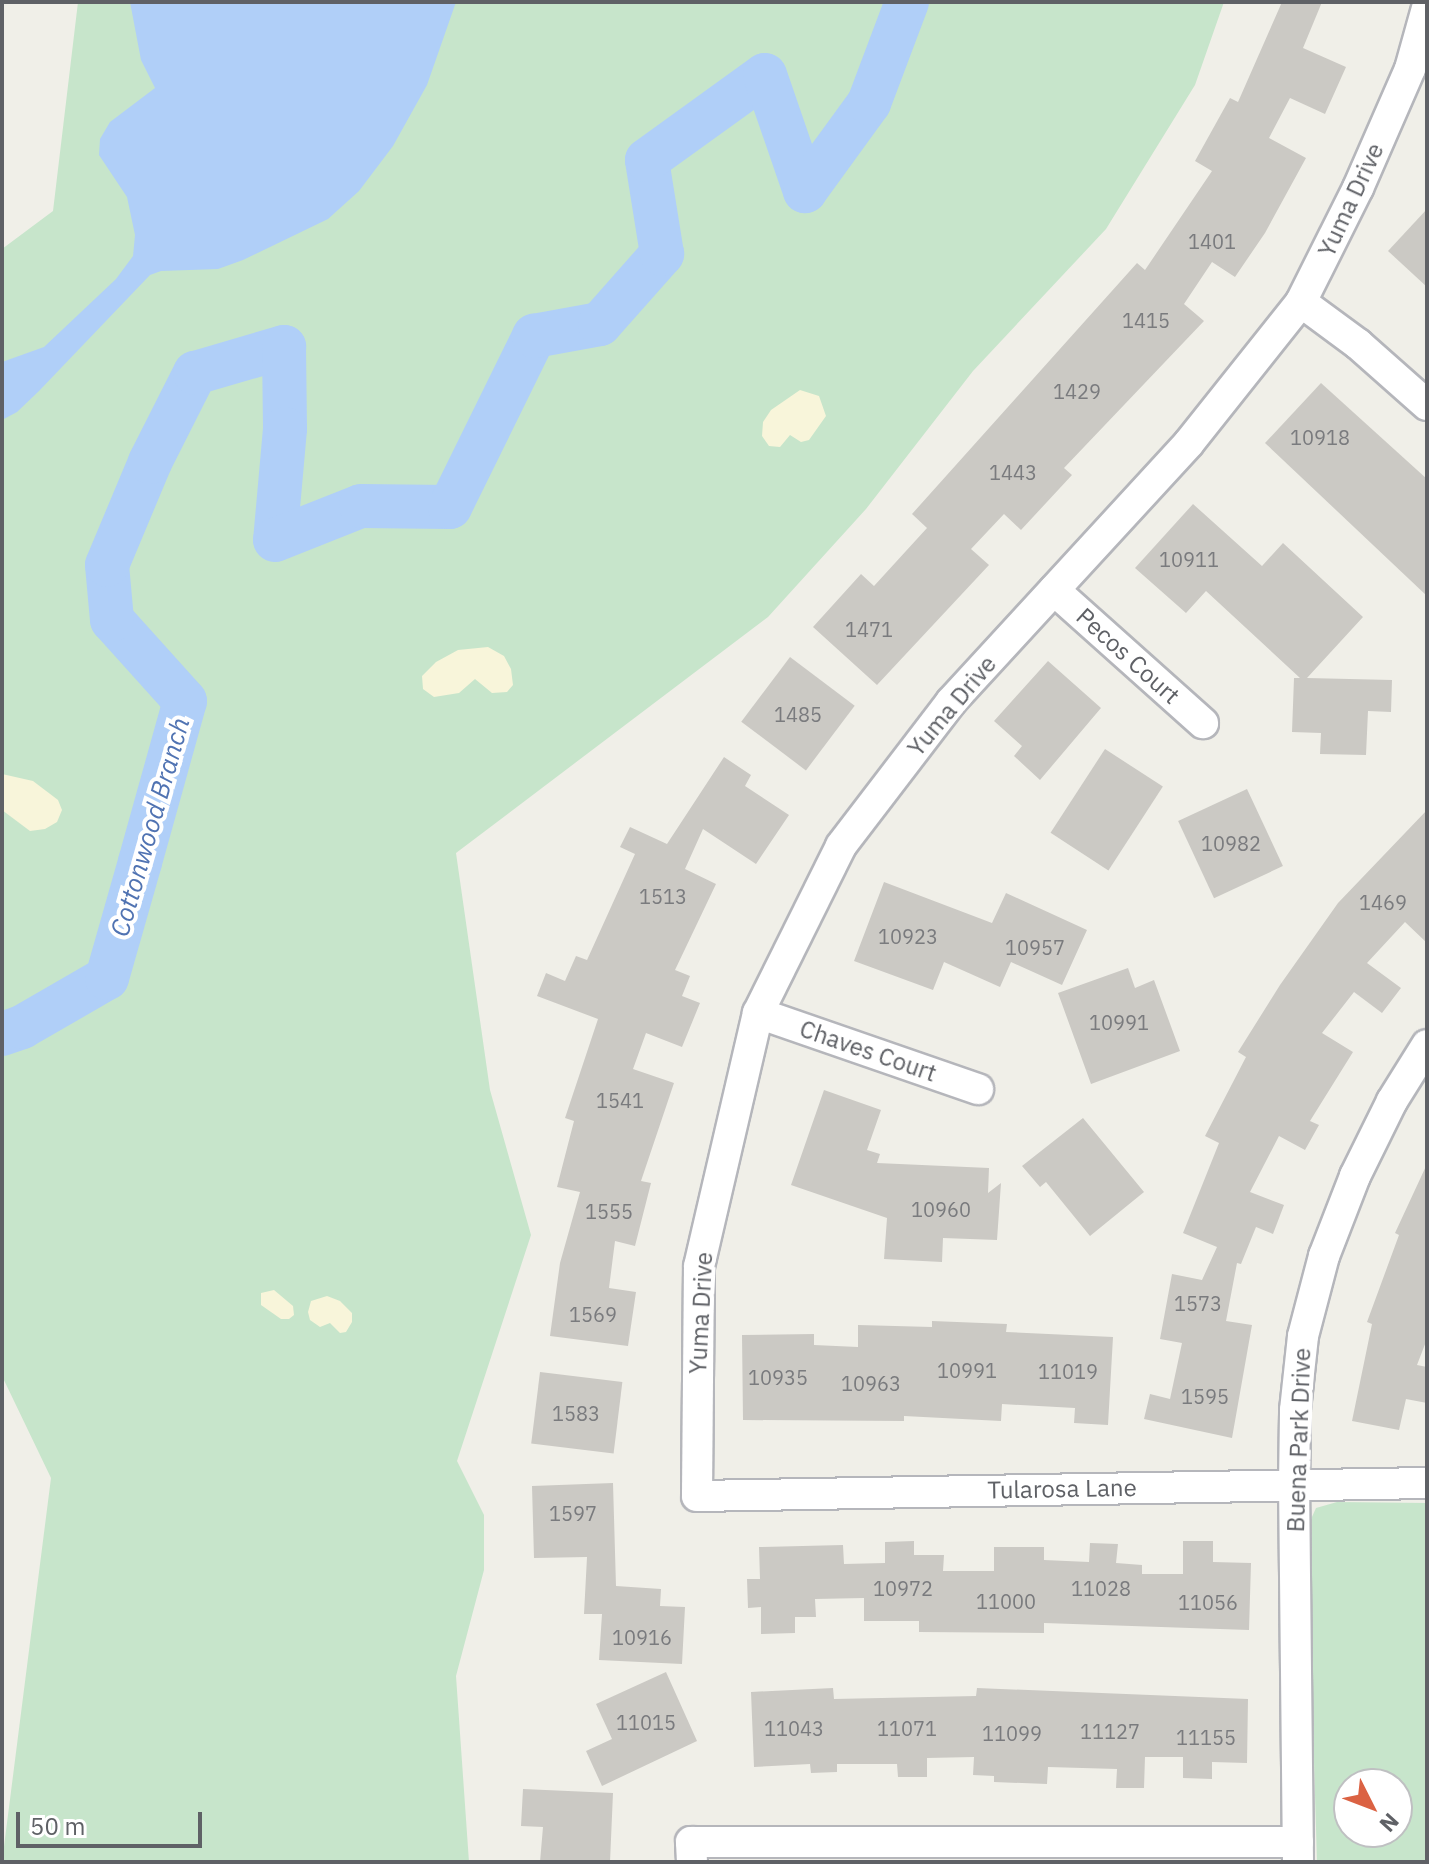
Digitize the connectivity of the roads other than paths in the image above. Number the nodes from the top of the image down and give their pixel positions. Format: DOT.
graph roads {
  1 [pos="1427,8"];
  2 [pos="1301,302"];
  3 [pos="1427,405"];
  4 [pos="1054,590"];
  5 [pos="1203,723"];
  6 [pos="758,1013"];
  7 [pos="1427,1045"];
  8 [pos="978,1089"];
  9 [pos="1427,1483"];
  10 [pos="1294,1485"];
  11 [pos="697,1496"];
  12 [pos="692,1852"];
  13 [pos="1298,1852"];
  1 -- 2 [label="street, Yuma Drive"];
  2 -- 3 [label="street"];
  2 -- 4 [label="street, Yuma Drive"];
  4 -- 5 [label="street, Pecos Court"];
  4 -- 6 [label="street, Yuma Drive"];
  6 -- 8 [label="street, Chaves Court"];
  6 -- 11 [label="street, Yuma Drive"];
  7 -- 10 [label="street, Buena Park Drive"];
  9 -- 10 [label="street, Tularosa Lane"];
  10 -- 11 [label="street, Tularosa Lane"];
  10 -- 13 [label="street, Buena Park Drive"];
  12 -- 13 [label="street"];
}
